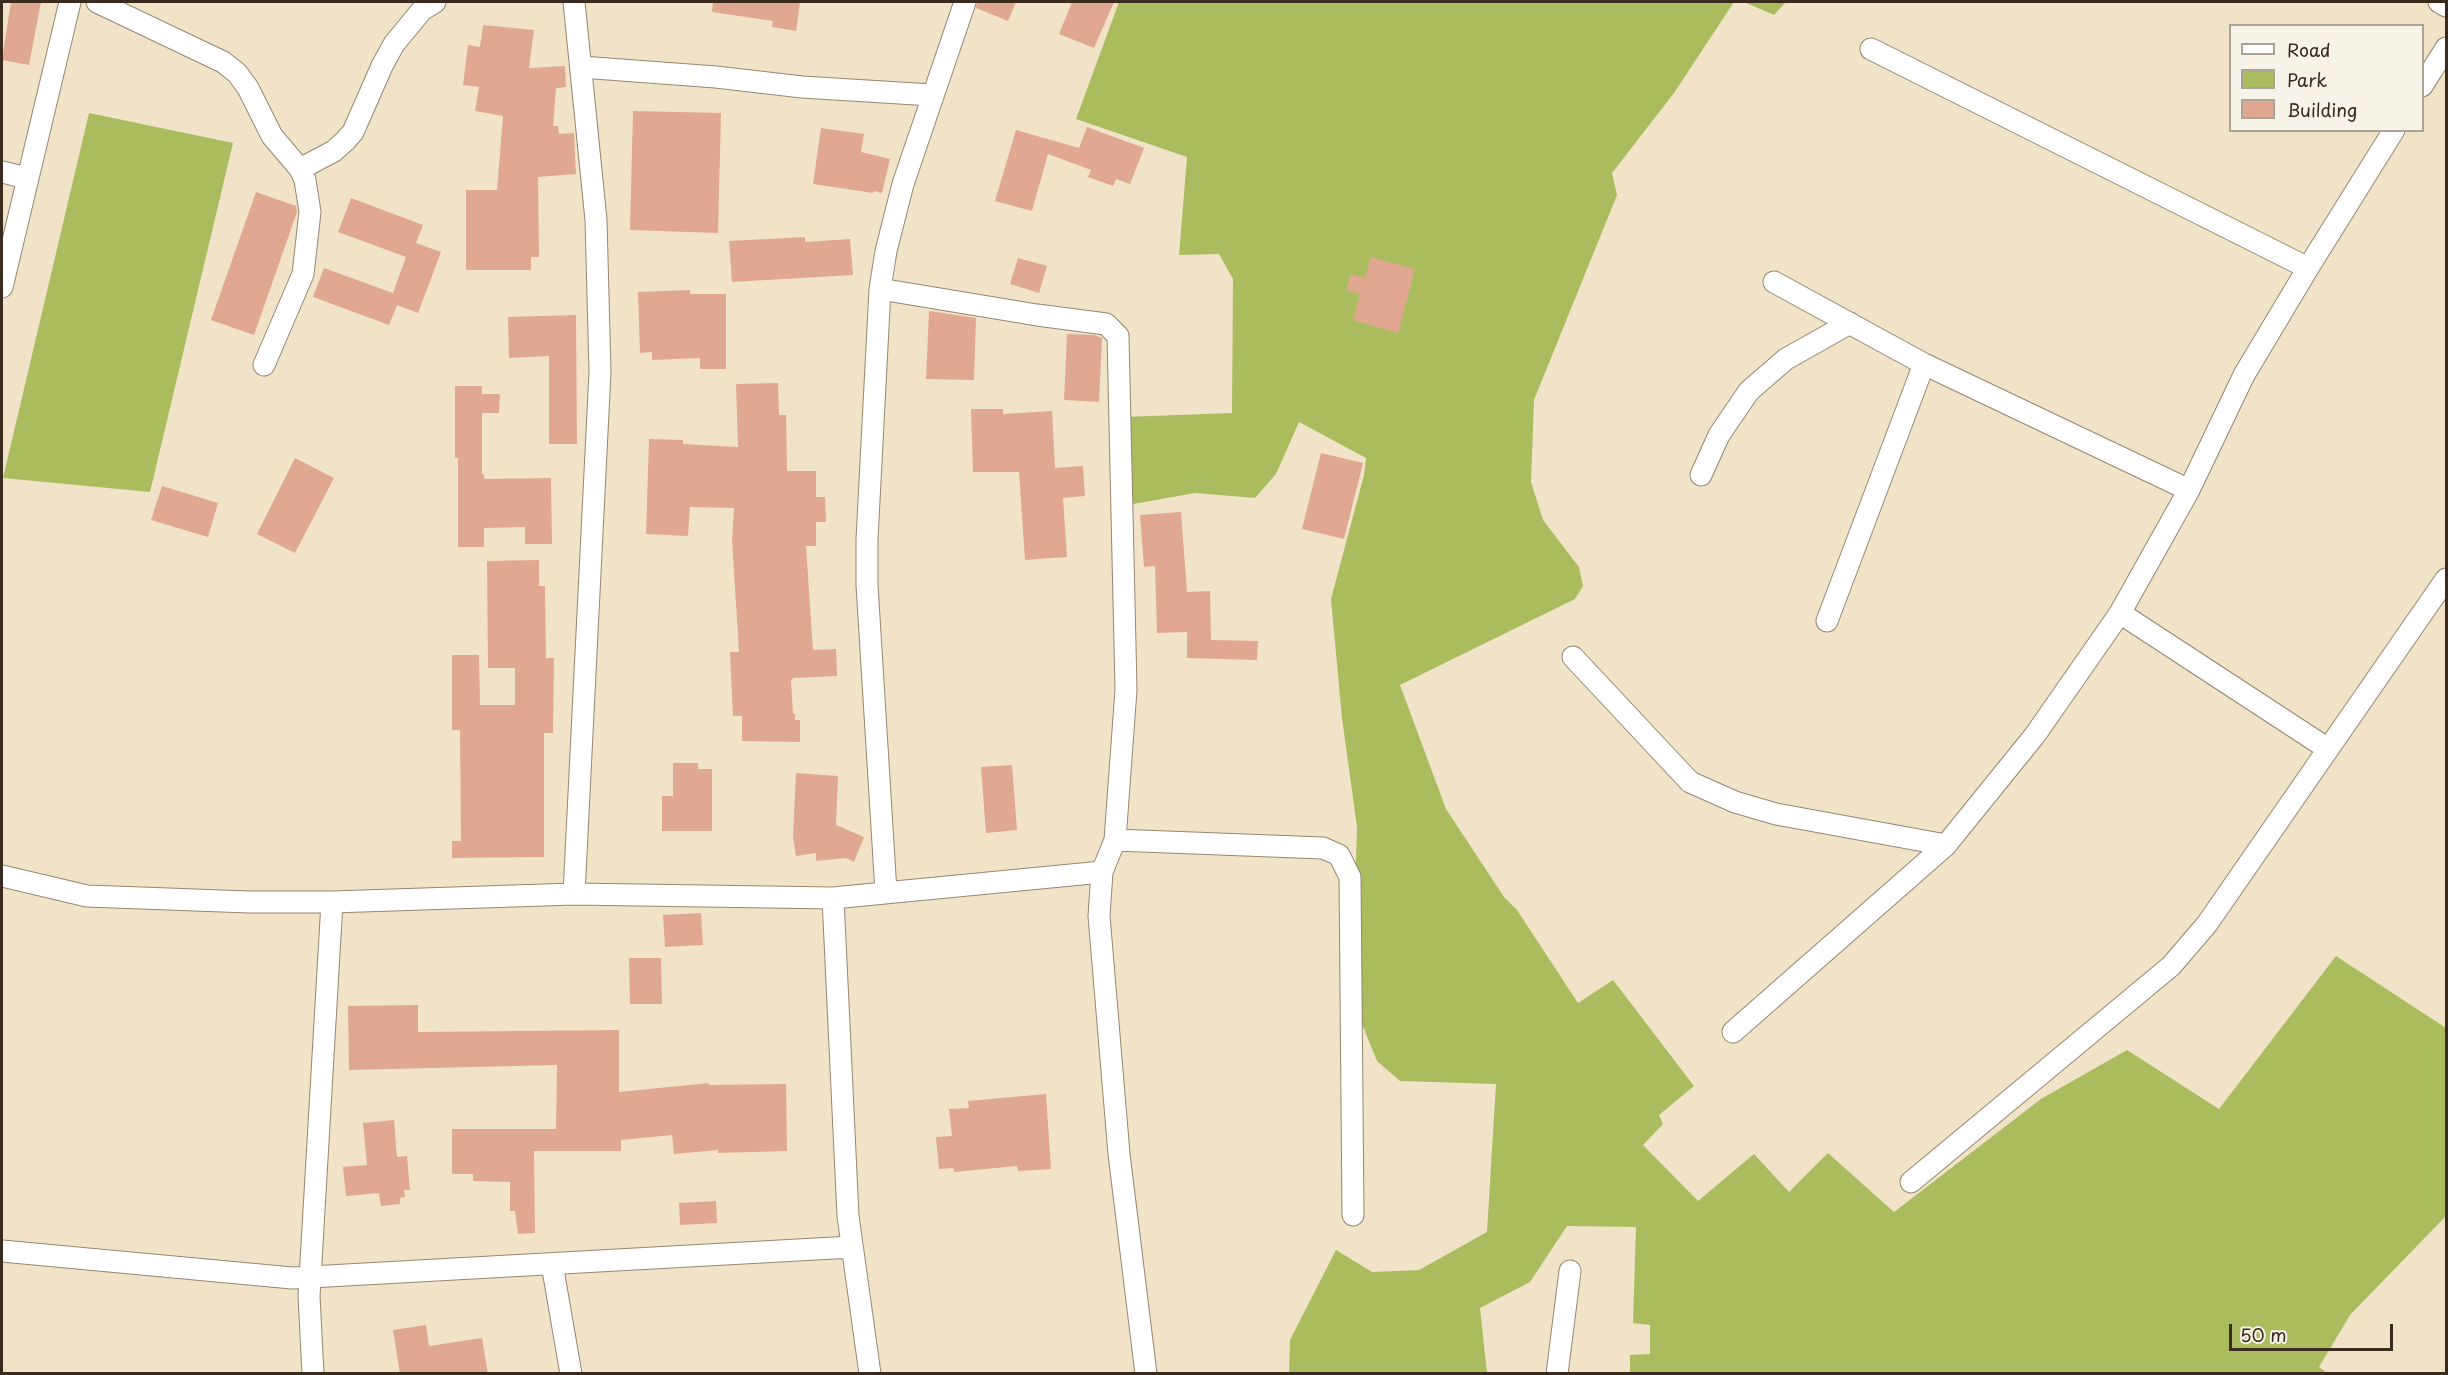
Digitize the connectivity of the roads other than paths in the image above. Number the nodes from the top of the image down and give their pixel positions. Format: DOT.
graph roads {
  1 [pos="70,2"];
  2 [pos="98,2"];
  3 [pos="435,2"];
  4 [pos="574,2"];
  5 [pos="965,2"];
  6 [pos="2439,2"];
  7 [pos="2446,6"];
  8 [pos="2446,48"];
  9 [pos="1871,49"];
  10 [pos="580,67"];
  11 [pos="2424,83"];
  12 [pos="932,95"];
  13 [pos="2393,132"];
  14 [pos="300,169"];
  15 [pos="2,172"];
  16 [pos="27,178"];
  17 [pos="2307,268"];
  18 [pos="1774,282"];
  19 [pos="2,287"];
  20 [pos="880,289"];
  21 [pos="1850,323"];
  22 [pos="1924,364"];
  23 [pos="264,365"];
  24 [pos="1701,475"];
  25 [pos="2189,490"];
  26 [pos="2446,579"];
  27 [pos="2120,613"];
  28 [pos="1827,621"];
  29 [pos="1574,657"];
  30 [pos="2328,749"];
  31 [pos="1115,840"];
  32 [pos="1946,845"];
  33 [pos="1102,872"];
  34 [pos="2,876"];
  35 [pos="886,892"];
  36 [pos="574,894"];
  37 [pos="833,898"];
  38 [pos="332,902"];
  39 [pos="1733,1032"];
  40 [pos="1911,1182"];
  41 [pos="1353,1215"];
  42 [pos="852,1247"];
  43 [pos="2,1251"];
  44 [pos="552,1264"];
  45 [pos="1570,1271"];
  46 [pos="311,1276"];
  47 [pos="313,1374"];
  48 [pos="570,1374"];
  49 [pos="870,1374"];
  50 [pos="1146,1374"];
  51 [pos="1557,1374"];
  1 -- 16 [label="street"];
  2 -- 14 [label="street"];
  3 -- 14 [label="street"];
  4 -- 10 [label="street"];
  5 -- 12 [label="street"];
  6 -- 7 [label="street"];
  8 -- 11 [label="street"];
  9 -- 17 [label="street"];
  10 -- 12 [label="street"];
  10 -- 36 [label="street"];
  12 -- 20 [label="street"];
  13 -- 17 [label="street"];
  14 -- 23 [label="street"];
  15 -- 16 [label="street"];
  16 -- 19 [label="street"];
  17 -- 25 [label="street"];
  18 -- 21 [label="street"];
  20 -- 31 [label="street"];
  20 -- 35 [label="street"];
  21 -- 22 [label="street"];
  21 -- 24 [label="street"];
  22 -- 25 [label="street"];
  22 -- 28 [label="street"];
  25 -- 27 [label="street"];
  26 -- 30 [label="street"];
  27 -- 30 [label="street"];
  27 -- 32 [label="street"];
  29 -- 32 [label="street"];
  30 -- 40 [label="street"];
  31 -- 33 [label="street"];
  31 -- 41 [label="street"];
  32 -- 39 [label="street"];
  33 -- 35 [label="street"];
  33 -- 50 [label="street"];
  34 -- 38 [label="street"];
  35 -- 37 [label="street"];
  36 -- 37 [label="street"];
  36 -- 38 [label="street"];
  37 -- 42 [label="street"];
  38 -- 46 [label="street"];
  42 -- 44 [label="street"];
  42 -- 49 [label="street"];
  43 -- 46 [label="street"];
  44 -- 46 [label="street"];
  44 -- 48 [label="street"];
  45 -- 51 [label="street"];
  46 -- 47 [label="street"];
}
